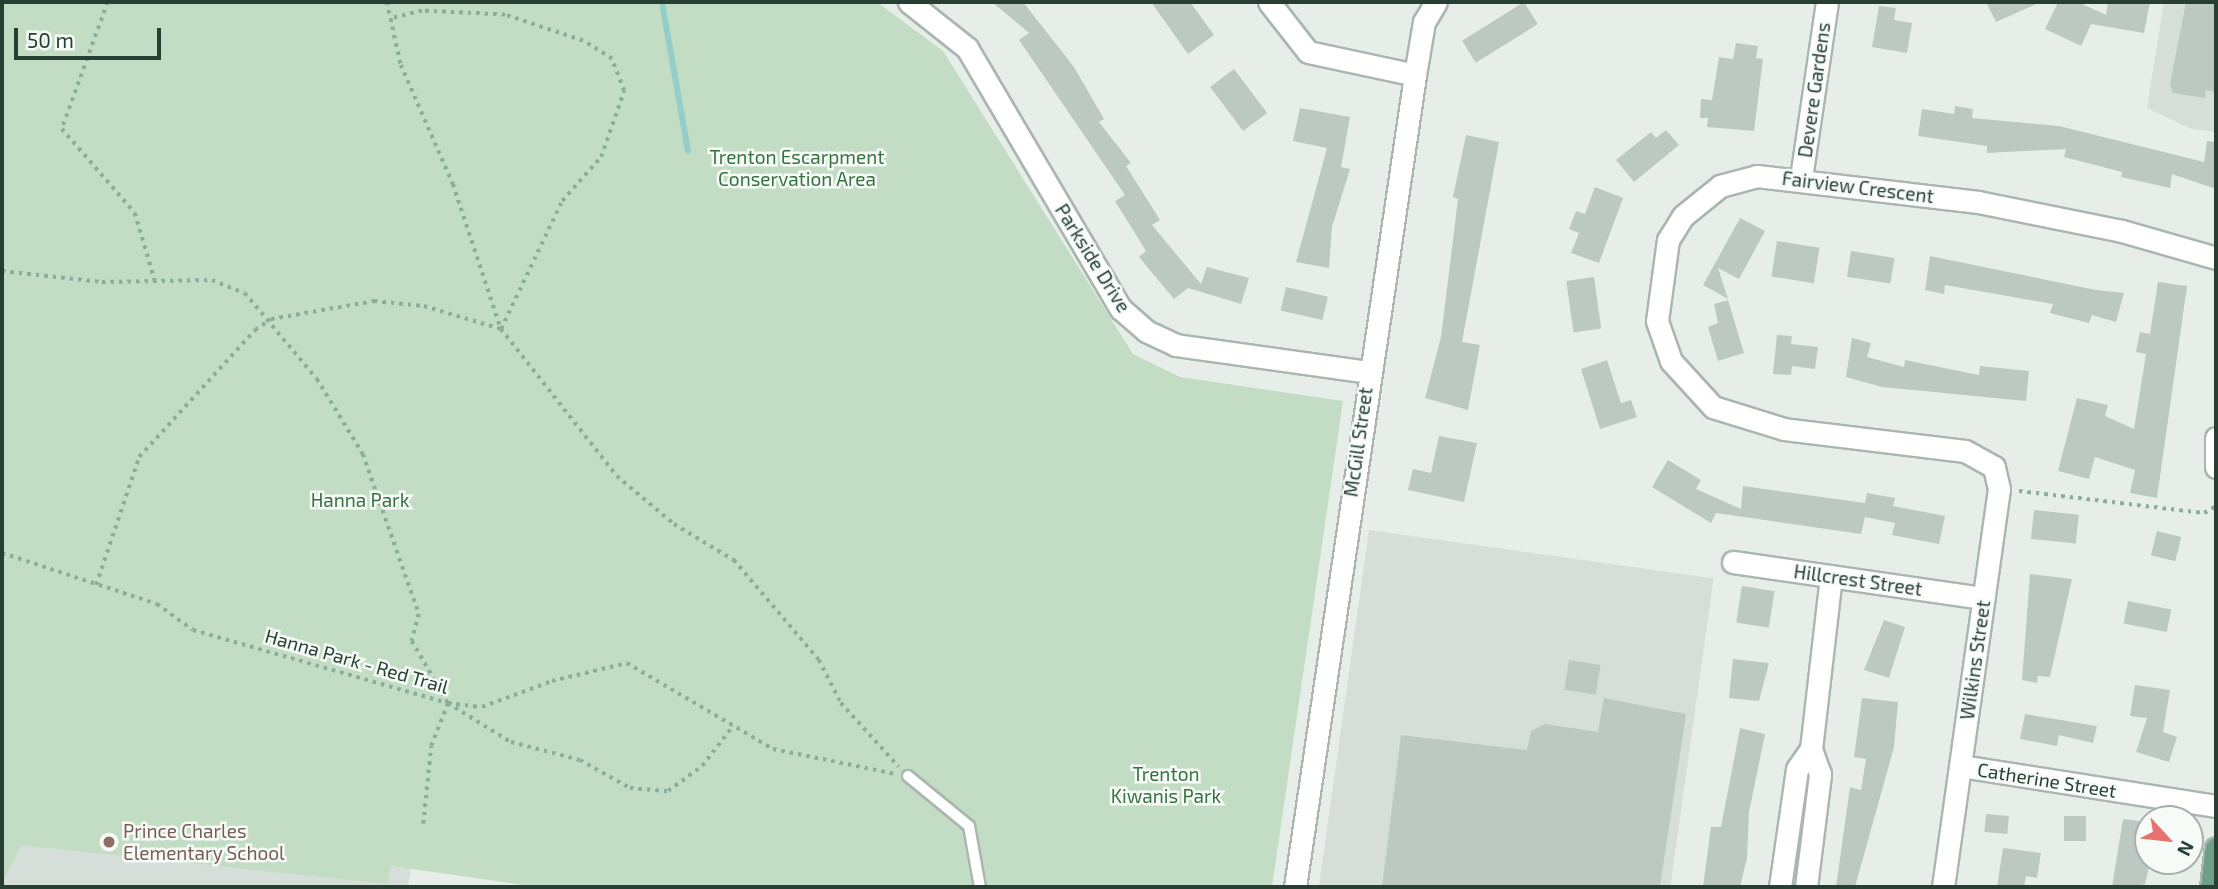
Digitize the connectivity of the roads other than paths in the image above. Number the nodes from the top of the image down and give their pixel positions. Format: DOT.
graph roads {
  1 [pos="909,2"];
  2 [pos="1269,2"];
  3 [pos="1436,2"];
  4 [pos="1827,2"];
  5 [pos="1415,75"];
  6 [pos="1801,178"];
  7 [pos="2216,258"];
  8 [pos="1368,372"];
  9 [pos="2216,438"];
  10 [pos="2216,467"];
  11 [pos="1999,489"];
  12 [pos="1733,562"];
  13 [pos="1831,576"];
  14 [pos="1983,598"];
  15 [pos="1811,749"];
  16 [pos="1961,766"];
  17 [pos="908,776"];
  18 [pos="2216,806"];
  19 [pos="2216,848"];
  20 [pos="980,887"];
  21 [pos="1296,887"];
  22 [pos="1780,887"];
  23 [pos="1806,887"];
  24 [pos="1943,887"];
  25 [pos="2211,887"];
  1 -- 8 [label="street, Parkside Drive"];
  2 -- 5 [label="street"];
  3 -- 5 [label="street, McGill Street"];
  4 -- 6 [label="street, Devere Gardens"];
  5 -- 8 [label="street, McGill Street"];
  6 -- 7 [label="street, Fairview Crescent"];
  6 -- 11 [label="street, Fairview Crescent"];
  8 -- 21 [label="street, McGill Street"];
  9 -- 10 [label="street"];
  11 -- 14 [label="street, Wilkins Street"];
  12 -- 13 [label="street, Hillcrest Street"];
  13 -- 14 [label="street, Hillcrest Street"];
  13 -- 15 [label="street"];
  14 -- 16 [label="street, Wilkins Street"];
  15 -- 22 [label="street"];
  15 -- 23 [label="street"];
  16 -- 18 [label="street, Catherine Street"];
  16 -- 24 [label="street, Wilkins Street"];
  17 -- 20 [label="lane"];
  19 -- 25 [label="main road"];
}
